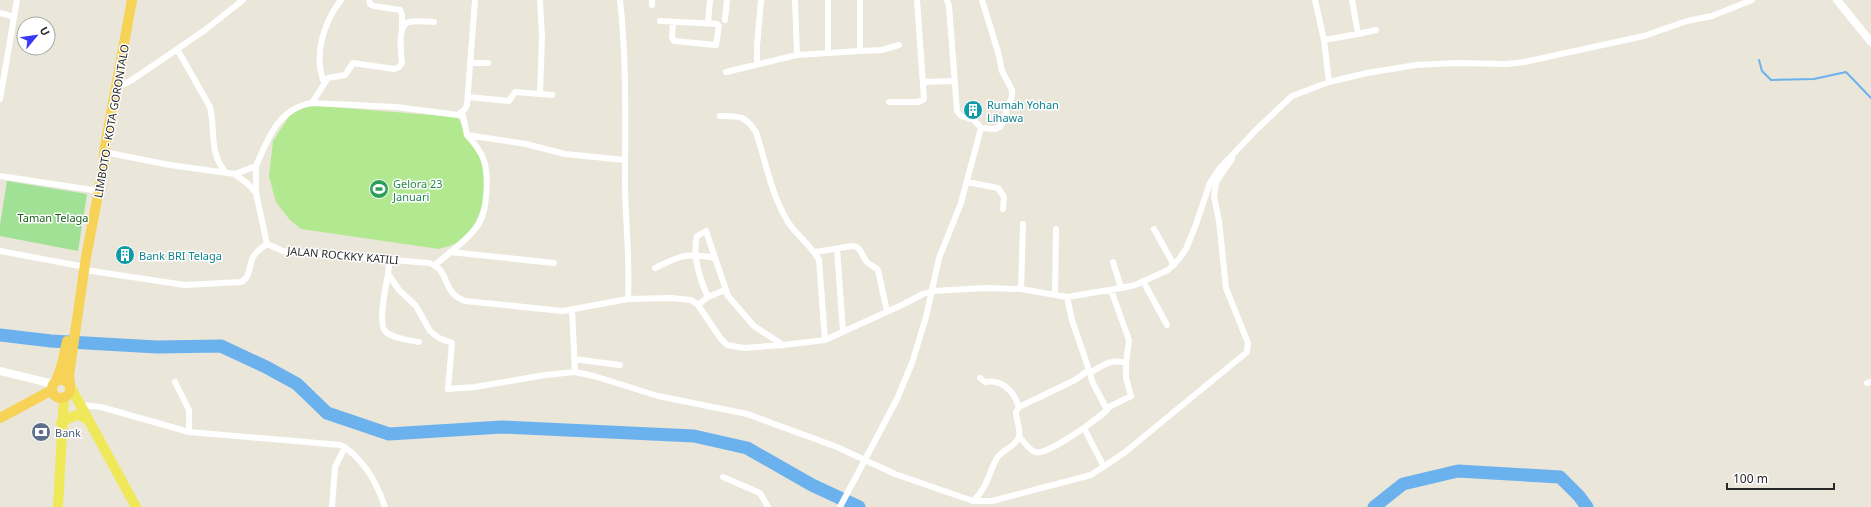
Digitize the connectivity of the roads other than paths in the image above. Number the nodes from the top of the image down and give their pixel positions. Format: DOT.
graph roads {
  1 [pos="17,0"];
  2 [pos="132,0"];
  3 [pos="243,0"];
  4 [pos="341,0"];
  5 [pos="369,0"];
  6 [pos="476,0"];
  7 [pos="540,0"];
  8 [pos="620,0"];
  9 [pos="710,0"];
  10 [pos="727,0"];
  11 [pos="761,0"];
  12 [pos="795,0"];
  13 [pos="828,0"];
  14 [pos="860,0"];
  15 [pos="917,0"];
  16 [pos="947,0"];
  17 [pos="982,0"];
  18 [pos="1315,0"];
  19 [pos="1352,0"];
  20 [pos="1752,0"];
  21 [pos="1837,0"];
  22 [pos="0,13"];
  23 [pos="14,17"];
  24 [pos="725,20"];
  25 [pos="434,22"];
  26 [pos="660,22"];
  27 [pos="673,22"];
  28 [pos="708,23"];
  29 [pos="1376,30"];
  30 [pos="402,31"];
  31 [pos="1358,34"];
  32 [pos="1324,40"];
  33 [pos="1871,42"];
  34 [pos="899,45"];
  35 [pos="177,48"];
  36 [pos="860,51"];
  37 [pos="828,52"];
  38 [pos="797,55"];
  39 [pos="470,63"];
  40 [pos="488,64"];
  41 [pos="757,64"];
  42 [pos="726,72"];
  43 [pos="955,81"];
  44 [pos="324,82"];
  45 [pos="924,82"];
  46 [pos="1329,82"];
  47 [pos="115,88"];
  48 [pos="540,94"];
  49 [pos="552,95"];
  50 [pos="468,97"];
  51 [pos="0,99"];
  52 [pos="889,102"];
  53 [pos="312,103"];
  54 [pos="462,112"];
  55 [pos="720,116"];
  56 [pos="981,128"];
  57 [pos="467,135"];
  58 [pos="1237,151"];
  59 [pos="104,152"];
  60 [pos="625,160"];
  61 [pos="256,166"];
  62 [pos="226,173"];
  63 [pos="235,174"];
  64 [pos="0,176"];
  65 [pos="967,182"];
  66 [pos="93,190"];
  67 [pos="256,193"];
  68 [pos="1003,209"];
  69 [pos="1023,224"];
  70 [pos="1056,229"];
  71 [pos="1154,230"];
  72 [pos="266,244"];
  73 [pos="837,249"];
  74 [pos="0,251"];
  75 [pos="450,252"];
  76 [pos="815,252"];
  77 [pos="696,255"];
  78 [pos="715,258"];
  79 [pos="390,259"];
  80 [pos="1113,262"];
  81 [pos="554,263"];
  82 [pos="435,265"];
  83 [pos="1174,265"];
  84 [pos="82,268"];
  85 [pos="655,268"];
  86 [pos="388,274"];
  87 [pos="1143,281"];
  88 [pos="1121,288"];
  89 [pos="1020,289"];
  90 [pos="725,290"];
  91 [pos="1111,290"];
  92 [pos="932,291"];
  93 [pos="1055,295"];
  94 [pos="708,297"];
  95 [pos="1067,297"];
  96 [pos="628,299"];
  97 [pos="698,305"];
  98 [pos="572,309"];
  99 [pos="887,311"];
  100 [pos="1167,324"];
  101 [pos="843,332"];
  102 [pos="825,340"];
  103 [pos="419,342"];
  104 [pos="783,346"];
  105 [pos="69,352"];
  106 [pos="574,359"];
  107 [pos="1126,363"];
  108 [pos="620,365"];
  109 [pos="0,371"];
  110 [pos="1089,371"];
  111 [pos="575,372"];
  112 [pos="980,378"];
  113 [pos="175,382"];
  114 [pos="54,385"];
  115 [pos="70,386"];
  116 [pos="65,397"];
  117 [pos="81,405"];
  118 [pos="1019,407"];
  119 [pos="1107,410"];
  120 [pos="0,418"];
  121 [pos="89,421"];
  122 [pos="61,424"];
  123 [pos="1084,428"];
  124 [pos="189,432"];
  125 [pos="1019,436"];
  126 [pos="345,448"];
  127 [pos="865,459"];
  128 [pos="1104,466"];
  129 [pos="723,477"];
  130 [pos="973,501"];
  131 [pos="58,507"];
  132 [pos="136,507"];
  133 [pos="332,507"];
  134 [pos="385,507"];
  135 [pos="768,507"];
  136 [pos="840,507"];
  1 -- 23 [label="street"];
  2 -- 47 [label="highway, LIMBOTO - KOTA GORONTALO"];
  3 -- 35 [label="street"];
  4 -- 44 [label="street"];
  5 -- 30 [label="street"];
  6 -- 39 [label="street"];
  7 -- 48 [label="street"];
  8 -- 60 [label="street"];
  9 -- 28 [label="street"];
  10 -- 24 [label="street"];
  11 -- 41 [label="street"];
  12 -- 38 [label="street"];
  13 -- 37 [label="street"];
  14 -- 36 [label="street"];
  15 -- 45 [label="street"];
  16 -- 43 [label="street"];
  17 -- 56 [label="street"];
  18 -- 32 [label="street"];
  19 -- 31 [label="street"];
  20 -- 46 [label="street"];
  21 -- 33 [label="street"];
  22 -- 23 [label="street"];
  23 -- 51 [label="street"];
  25 -- 30 [label="street"];
  26 -- 27 [label="street"];
  27 -- 28 [label="street"];
  27 -- 28 [label="street"];
  29 -- 31 [label="street"];
  30 -- 44 [label="street"];
  31 -- 32 [label="street"];
  32 -- 46 [label="street"];
  34 -- 36 [label="street"];
  35 -- 47 [label="street"];
  35 -- 62 [label="street"];
  36 -- 37 [label="street"];
  37 -- 38 [label="street"];
  38 -- 41 [label="street"];
  39 -- 40 [label="street"];
  39 -- 50 [label="street"];
  41 -- 42 [label="street"];
  43 -- 45 [label="street"];
  43 -- 56 [label="street"];
  44 -- 53 [label="street"];
  45 -- 52 [label="street"];
  46 -- 58 [label="street"];
  47 -- 59 [label="highway, LIMBOTO - KOTA GORONTALO"];
  48 -- 49 [label="street"];
  48 -- 50 [label="street"];
  50 -- 54 [label="street"];
  53 -- 54 [label="street"];
  53 -- 61 [label="street"];
  54 -- 57 [label="street"];
  55 -- 76 [label="street"];
  56 -- 65 [label="street"];
  57 -- 60 [label="street"];
  57 -- 75 [label="street"];
  58 -- 83 [label="street"];
  58 -- 128 [label="street"];
  59 -- 62 [label="street"];
  59 -- 66 [label="highway"];
  59 -- 84 [label="highway, LIMBOTO - KOTA GORONTALO"];
  60 -- 96 [label="street"];
  61 -- 63 [label="street"];
  61 -- 67 [label="street"];
  62 -- 63 [label="street"];
  63 -- 67 [label="street"];
  64 -- 66 [label="street"];
  65 -- 68 [label="street"];
  65 -- 92 [label="street"];
  66 -- 84 [label="highway"];
  67 -- 72 [label="street"];
  69 -- 89 [label="street"];
  70 -- 93 [label="street"];
  71 -- 83 [label="street"];
  72 -- 79 [label="street, JALAN ROCKKY KATILI"];
  72 -- 84 [label="street"];
  73 -- 76 [label="street"];
  73 -- 99 [label="street"];
  73 -- 101 [label="street"];
  74 -- 84 [label="street"];
  75 -- 81 [label="street"];
  75 -- 82 [label="street"];
  76 -- 102 [label="street"];
  77 -- 78 [label="street"];
  77 -- 78 [label="street"];
  77 -- 85 [label="street"];
  77 -- 94 [label="street"];
  78 -- 90 [label="street"];
  79 -- 82 [label="street, JALAN ROCKKY KATILI"];
  79 -- 86 [label="street"];
  80 -- 88 [label="street"];
  82 -- 98 [label="street"];
  83 -- 87 [label="street"];
  84 -- 105 [label="highway"];
  86 -- 103 [label="street"];
  86 -- 111 [label="street"];
  87 -- 88 [label="street"];
  87 -- 100 [label="street"];
  88 -- 91 [label="street"];
  89 -- 92 [label="street"];
  89 -- 93 [label="street"];
  90 -- 94 [label="street"];
  90 -- 104 [label="street"];
  91 -- 95 [label="street"];
  91 -- 107 [label="street"];
  92 -- 99 [label="street"];
  92 -- 127 [label="street"];
  93 -- 95 [label="street"];
  94 -- 97 [label="street"];
  95 -- 110 [label="street"];
  96 -- 97 [label="street"];
  96 -- 98 [label="street"];
  97 -- 104 [label="street"];
  98 -- 106 [label="street"];
  99 -- 101 [label="street"];
  101 -- 102 [label="street"];
  102 -- 104 [label="street"];
  105 -- 114 [label="highway"];
  105 -- 115 [label="highway"];
  106 -- 108 [label="street"];
  106 -- 111 [label="street"];
  107 -- 110 [label="street"];
  107 -- 119 [label="street"];
  109 -- 114 [label="street"];
  110 -- 118 [label="street"];
  110 -- 119 [label="street"];
  111 -- 127 [label="street"];
  112 -- 118 [label="street"];
  113 -- 124 [label="street"];
  114 -- 115 [label="highway"];
  114 -- 116 [label="highway"];
  114 -- 120 [label="highway"];
  115 -- 116 [label="highway"];
  115 -- 117 [label="main road"];
  116 -- 117 [label="main road"];
  116 -- 122 [label="main road"];
  117 -- 121 [label="main road"];
  117 -- 124 [label="street"];
  118 -- 125 [label="street"];
  119 -- 123 [label="street"];
  121 -- 122 [label="main road"];
  121 -- 132 [label="main road"];
  122 -- 131 [label="main road"];
  123 -- 125 [label="street"];
  123 -- 128 [label="street"];
  124 -- 126 [label="street"];
  125 -- 130 [label="street"];
  126 -- 133 [label="street"];
  126 -- 134 [label="street"];
  127 -- 130 [label="street"];
  127 -- 136 [label="street"];
  128 -- 130 [label="street"];
  129 -- 135 [label="street"];
}
